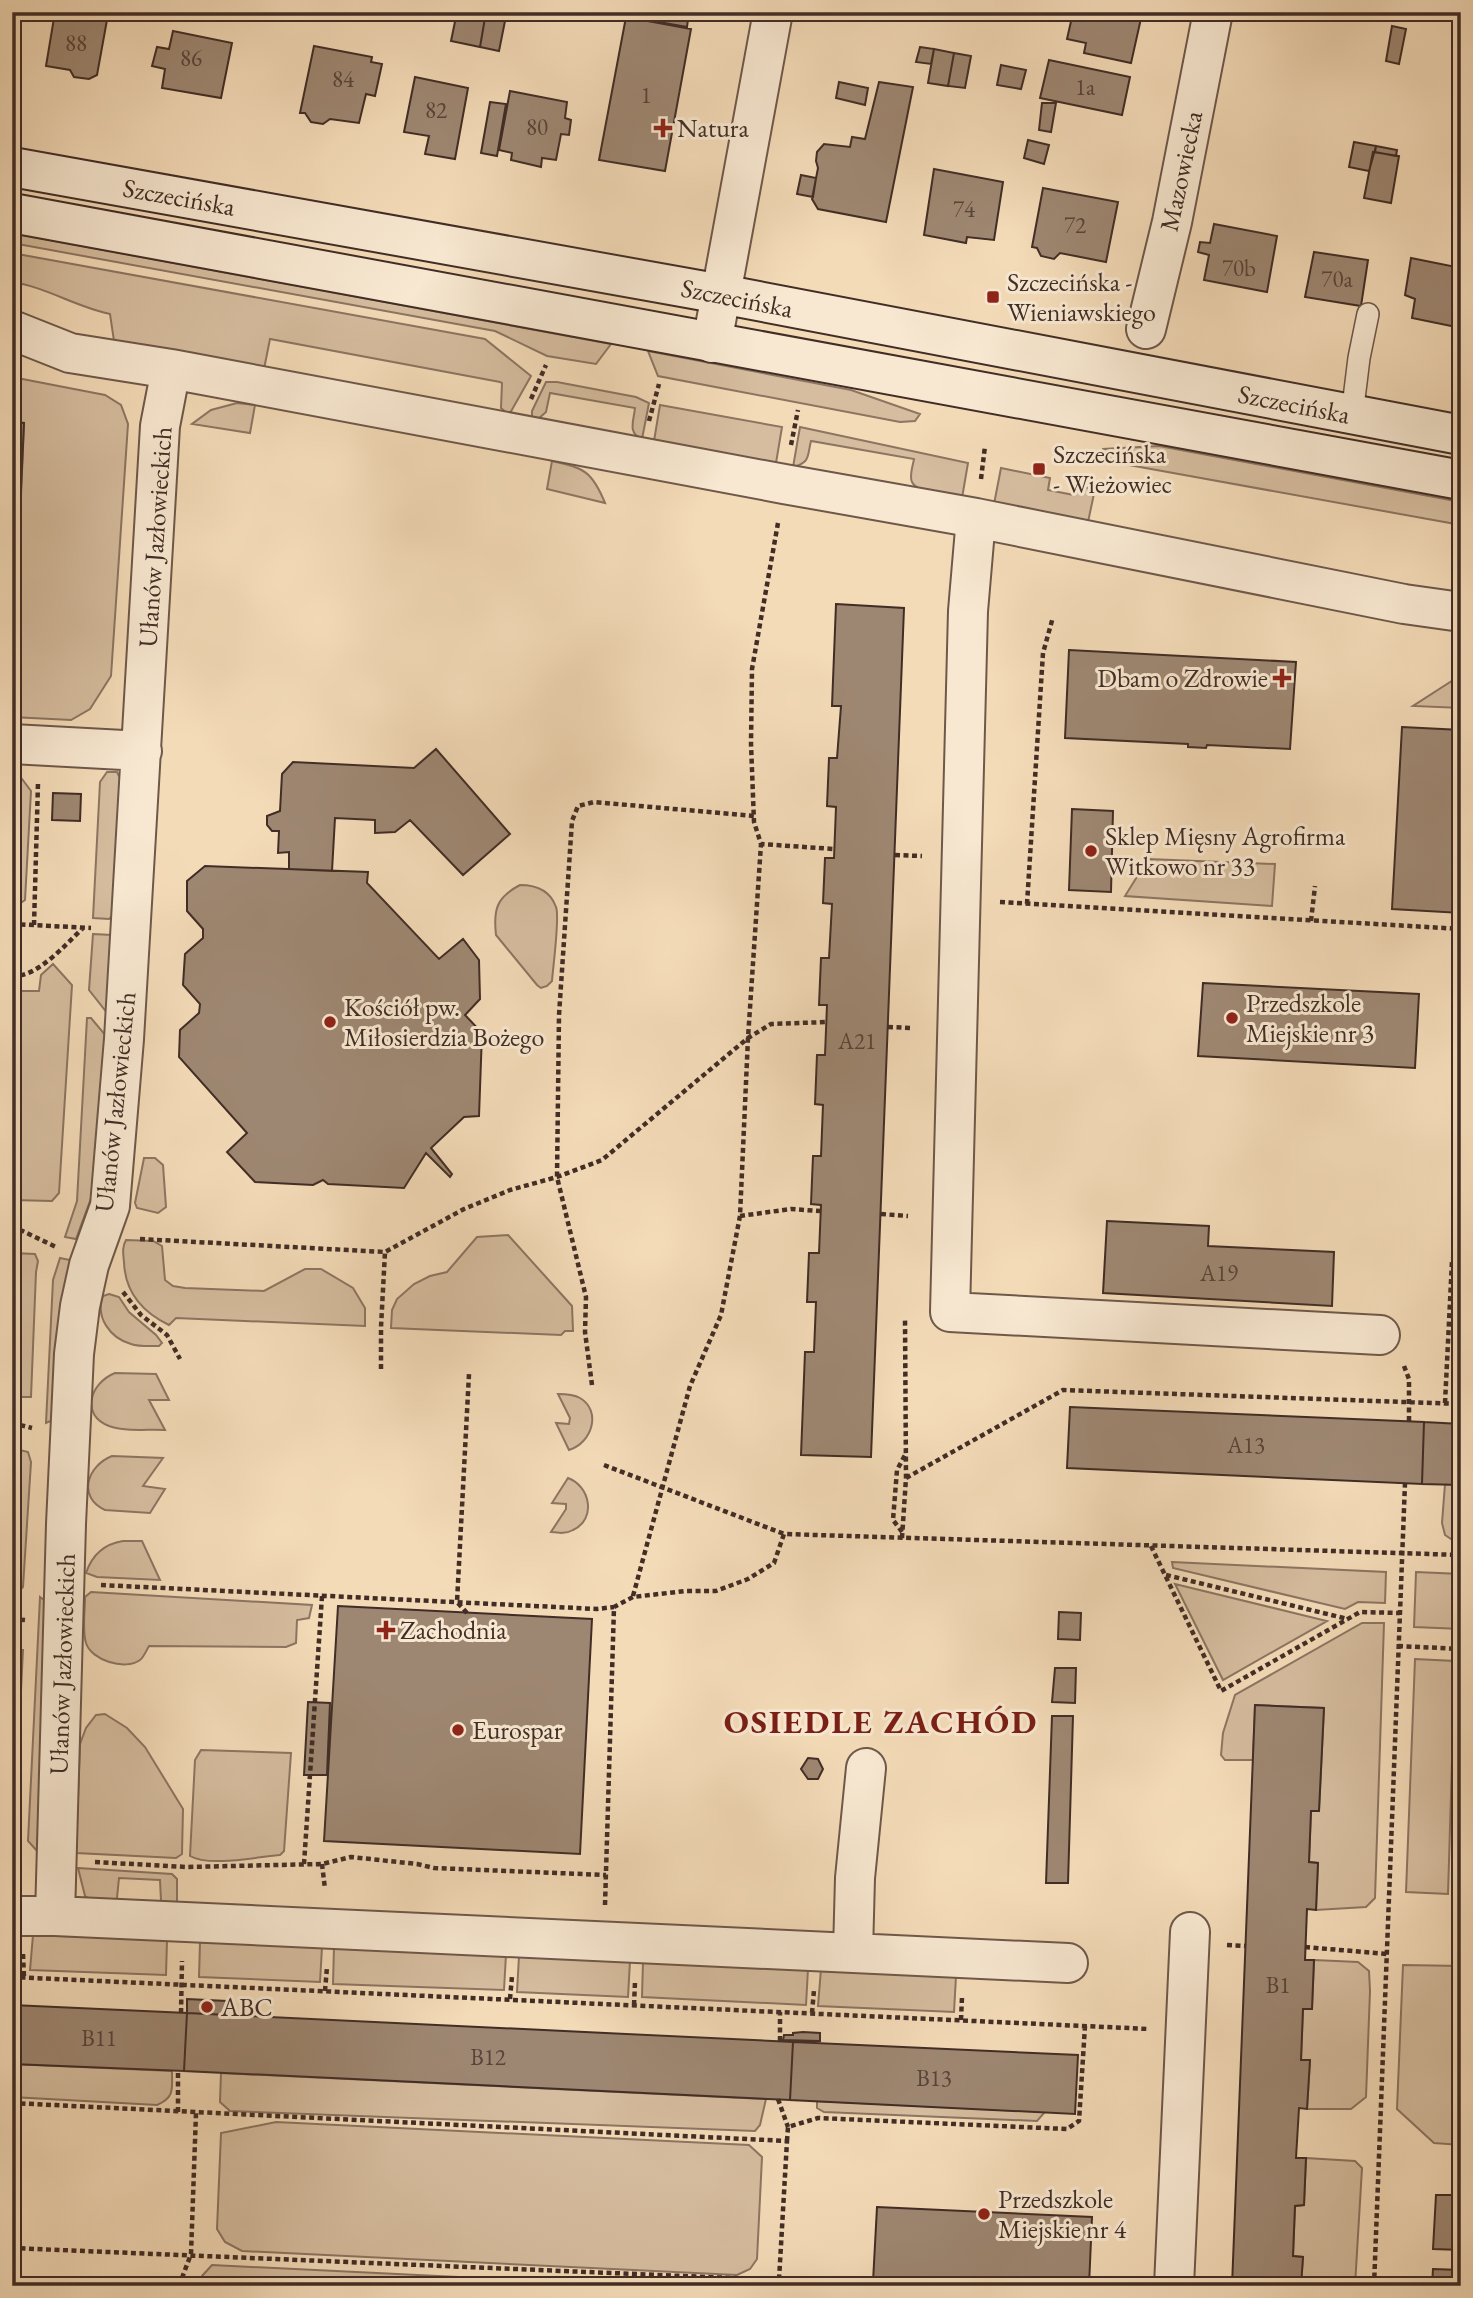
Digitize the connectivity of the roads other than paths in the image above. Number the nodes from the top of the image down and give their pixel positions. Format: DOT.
graph roads {
  1 [pos="773,12"];
  2 [pos="1213,12"];
  3 [pos="12,167"];
  4 [pos="12,212"];
  5 [pos="721,294"];
  6 [pos="1368,314"];
  7 [pos="1146,329"];
  8 [pos="12,330"];
  9 [pos="712,343"];
  10 [pos="171,369"];
  11 [pos="1352,415"];
  12 [pos="1461,435"];
  13 [pos="1461,480"];
  14 [pos="976,518"];
  15 [pos="1461,612"];
  16 [pos="12,744"];
  17 [pos="142,751"];
  18 [pos="1380,1335"];
  19 [pos="866,1768"];
  20 [pos="12,1916"];
  21 [pos="55,1916"];
  22 [pos="1190,1932"];
  23 [pos="853,1952"];
  24 [pos="1068,1963"];
  25 [pos="1174,2286"];
  1 -- 5 [label="street"];
  2 -- 7 [label="street, Mazowiecka"];
  3 -- 5 [label="street, Szczecińska"];
  4 -- 9 [label="street, Szczecińska"];
  5 -- 9 [label="street"];
  5 -- 11 [label="street, Szczecińska"];
  6 -- 11 [label="lane"];
  8 -- 10 [label="street"];
  9 -- 13 [label="street, Szczecińska"];
  10 -- 14 [label="street"];
  10 -- 17 [label="street, Ułanów Jazłowieckich"];
  11 -- 12 [label="street, Szczecińska"];
  14 -- 15 [label="street"];
  14 -- 18 [label="street"];
  16 -- 17 [label="street"];
  17 -- 21 [label="street, Ułanów Jazłowieckich"];
  19 -- 23 [label="street"];
  20 -- 21 [label="street"];
  21 -- 23 [label="street"];
  22 -- 25 [label="street"];
  23 -- 24 [label="street"];
}
